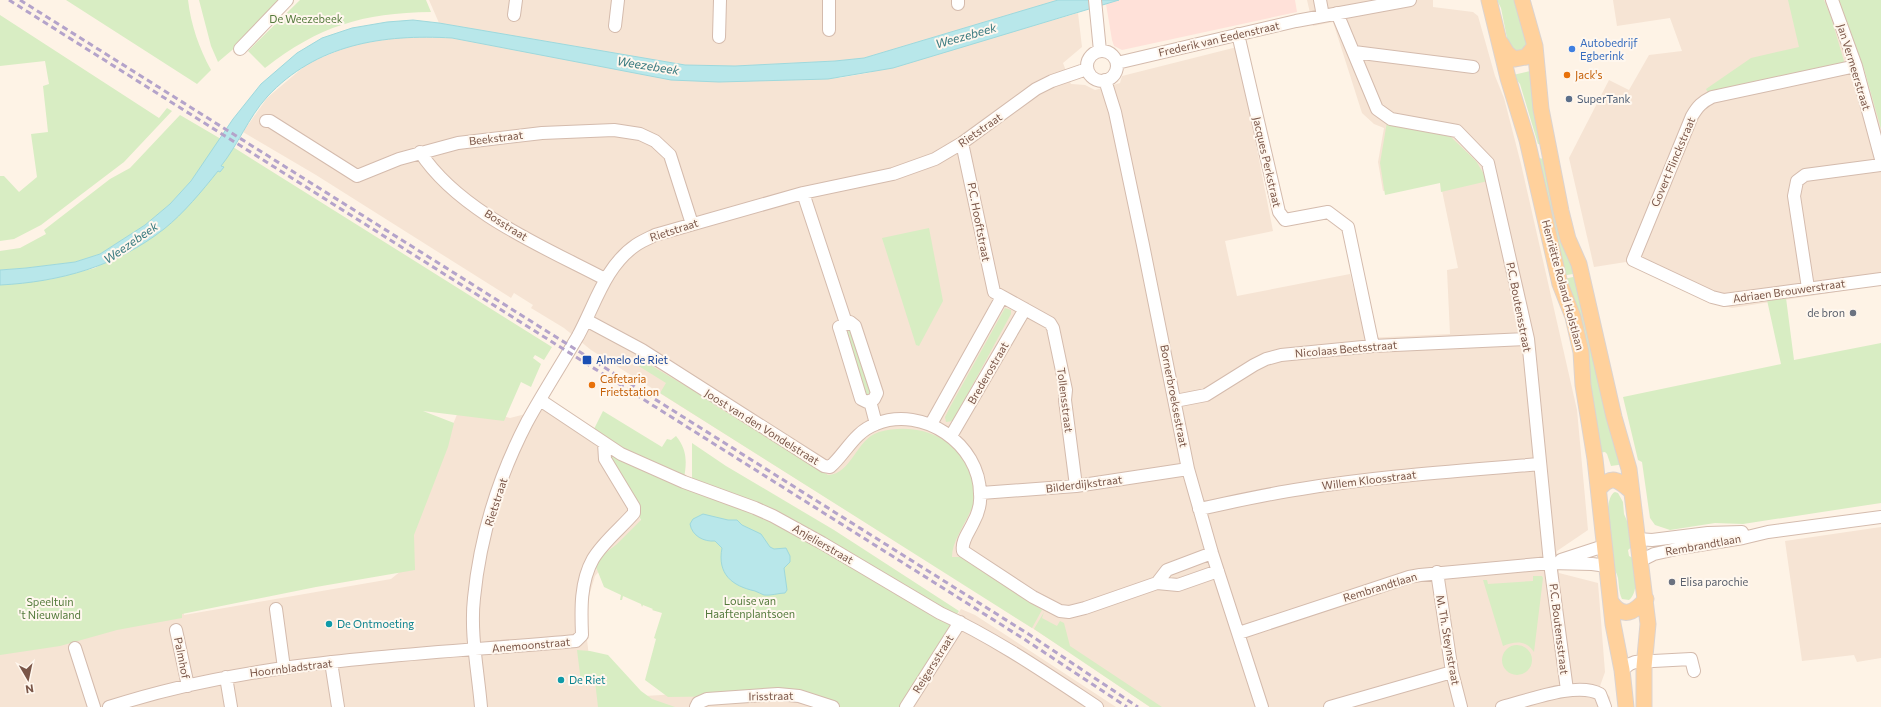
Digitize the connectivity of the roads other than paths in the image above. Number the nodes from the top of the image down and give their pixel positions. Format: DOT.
graph roads {
  1 [pos="287,0"];
  2 [pos="516,0"];
  3 [pos="618,0"];
  4 [pos="720,0"];
  5 [pos="829,0"];
  6 [pos="1095,0"];
  7 [pos="1320,0"];
  8 [pos="1410,0"];
  9 [pos="1489,0"];
  10 [pos="1522,0"];
  11 [pos="1832,0"];
  12 [pos="1336,13"];
  13 [pos="514,15"];
  14 [pos="1322,16"];
  15 [pos="615,26"];
  16 [pos="829,30"];
  17 [pos="1238,34"];
  18 [pos="1497,35"];
  19 [pos="719,37"];
  20 [pos="1535,46"];
  21 [pos="240,49"];
  22 [pos="1100,51"];
  23 [pos="1354,52"];
  24 [pos="1117,63"];
  25 [pos="1856,66"];
  26 [pos="1473,67"];
  27 [pos="1087,69"];
  28 [pos="1105,80"];
  29 [pos="266,121"];
  30 [pos="962,143"];
  31 [pos="420,152"];
  32 [pos="1881,159"];
  33 [pos="1881,165"];
  34 [pos="803,193"];
  35 [pos="692,224"];
  36 [pos="1633,260"];
  37 [pos="605,279"];
  38 [pos="1881,279"];
  39 [pos="1808,288"];
  40 [pos="1002,297"];
  41 [pos="1025,309"];
  42 [pos="586,320"];
  43 [pos="846,323"];
  44 [pos="1528,339"];
  45 [pos="1373,346"];
  46 [pos="540,400"];
  47 [pos="870,401"];
  48 [pos="1175,401"];
  49 [pos="876,424"];
  50 [pos="932,424"];
  51 [pos="951,436"];
  52 [pos="604,443"];
  53 [pos="1540,464"];
  54 [pos="1188,469"];
  55 [pos="1076,486"];
  56 [pos="1598,489"];
  57 [pos="1631,491"];
  58 [pos="980,493"];
  59 [pos="1200,509"];
  60 [pos="1881,517"];
  61 [pos="1768,532"];
  62 [pos="1638,539"];
  63 [pos="1604,546"];
  64 [pos="1212,553"];
  65 [pos="1640,561"];
  66 [pos="1550,563"];
  67 [pos="1607,566"];
  68 [pos="1218,571"];
  69 [pos="1437,572"];
  70 [pos="1157,583"];
  71 [pos="1646,599"];
  72 [pos="1611,602"];
  73 [pos="276,608"];
  74 [pos="960,622"];
  75 [pos="176,630"];
  76 [pos="1239,633"];
  77 [pos="75,648"];
  78 [pos="475,650"];
  79 [pos="1645,661"];
  80 [pos="331,662"];
  81 [pos="284,668"];
  82 [pos="1622,670"];
  83 [pos="1694,671"];
  84 [pos="1452,672"];
  85 [pos="226,677"];
  86 [pos="188,686"];
  87 [pos="1567,690"];
  88 [pos="94,707"];
  89 [pos="109,707"];
  90 [pos="231,707"];
  91 [pos="338,707"];
  92 [pos="482,707"];
  93 [pos="696,707"];
  94 [pos="833,707"];
  95 [pos="906,707"];
  96 [pos="1097,707"];
  97 [pos="1262,707"];
  98 [pos="1330,707"];
  99 [pos="1461,707"];
  100 [pos="1502,707"];
  101 [pos="1605,707"];
  102 [pos="1626,707"];
  103 [pos="1644,707"];
  1 -- 21 [label="street"];
  2 -- 13 [label="street"];
  3 -- 15 [label="street"];
  4 -- 19 [label="street"];
  5 -- 16 [label="street"];
  6 -- 22 [label="street"];
  7 -- 14 [label="street"];
  8 -- 12 [label="street, Frederik van Eedenstraat"];
  9 -- 18 [label="main road, Henriëtte Roland Holstlaan"];
  10 -- 20 [label="main road, Henriëtte Roland Holstlaan"];
  11 -- 25 [label="street, Jan Vermeerstraat"];
  12 -- 14 [label="street, Frederik van Eedenstraat"];
  12 -- 23 [label="street, P.C. Boutensstraat"];
  14 -- 17 [label="street, Frederik van Eedenstraat"];
  17 -- 24 [label="street, Frederik van Eedenstraat"];
  17 -- 45 [label="street, Jacques Perkstraat"];
  18 -- 20 [label="main road"];
  18 -- 56 [label="main road, Henriëtte Roland Holstlaan"];
  20 -- 57 [label="main road, Henriëtte Roland Holstlaan"];
  22 -- 24 [label="street"];
  22 -- 27 [label="street"];
  23 -- 26 [label="street"];
  23 -- 44 [label="street, P.C. Boutensstraat"];
  24 -- 28 [label="street"];
  25 -- 32 [label="street, Jan Vermeerstraat"];
  25 -- 36 [label="street, Govert Flinckstraat"];
  27 -- 28 [label="street"];
  27 -- 30 [label="street, Rietstraat"];
  28 -- 48 [label="street, Bornerbroeksestraat"];
  29 -- 31 [label="street, Beekstraat"];
  30 -- 34 [label="street, Rietstraat"];
  30 -- 40 [label="street, P.C. Hooftstraat"];
  31 -- 35 [label="street, Beekstraat"];
  31 -- 37 [label="street, Bosstraat"];
  33 -- 39 [label="street"];
  34 -- 35 [label="street, Rietstraat"];
  34 -- 43 [label="street"];
  35 -- 37 [label="street, Rietstraat"];
  36 -- 39 [label="street, Adriaen Brouwerstraat"];
  37 -- 42 [label="street, Rietstraat"];
  38 -- 39 [label="street, Adriaen Brouwerstraat"];
  40 -- 41 [label="street, Tollensstraat"];
  40 -- 50 [label="street"];
  41 -- 51 [label="street, Brederostraat"];
  41 -- 55 [label="street, Tollensstraat"];
  42 -- 46 [label="street, Rietstraat"];
  42 -- 49 [label="street, Joost van den Vondelstraat"];
  43 -- 47 [label="street"];
  43 -- 47 [label="street"];
  44 -- 45 [label="street, Nicolaas Beetsstraat"];
  44 -- 53 [label="street, P.C. Boutensstraat"];
  45 -- 48 [label="street, Nicolaas Beetsstraat"];
  46 -- 52 [label="street, Anjelierstraat"];
  46 -- 78 [label="street, Rietstraat"];
  47 -- 49 [label="street"];
  48 -- 54 [label="street, Bornerbroeksestraat"];
  49 -- 50 [label="street, Joost van den Vondelstraat"];
  50 -- 51 [label="street, Joost van den Vondelstraat"];
  51 -- 58 [label="street, Joost van den Vondelstraat"];
  52 -- 74 [label="street, Anjelierstraat"];
  52 -- 78 [label="street, Anemoonstraat"];
  53 -- 59 [label="street, Willem Kloosstraat"];
  53 -- 66 [label="street, P.C. Boutensstraat"];
  54 -- 55 [label="street, Bilderdijkstraat"];
  54 -- 59 [label="street, Bornerbroeksestraat"];
  55 -- 58 [label="street, Bilderdijkstraat"];
  56 -- 57 [label="main road"];
  56 -- 63 [label="main road, Henriëtte Roland Holstlaan"];
  57 -- 62 [label="main road, Henriëtte Roland Holstlaan"];
  58 -- 70 [label="street, Joost van den Vondelstraat"];
  59 -- 64 [label="street, Bornerbroeksestraat"];
  60 -- 61 [label="street, Rembrandtlaan"];
  61 -- 62 [label="street, Rembrandtlaan"];
  61 -- 65 [label="street, Rembrandtlaan"];
  62 -- 65 [label="main road, Henriëtte Roland Holstlaan"];
  63 -- 66 [label="street, Rembrandtlaan"];
  63 -- 67 [label="main road, Henriëtte Roland Holstlaan"];
  64 -- 68 [label="street, Bornerbroeksestraat"];
  64 -- 70 [label="street, Joost van den Vondelstraat"];
  65 -- 71 [label="main road, Henriëtte Roland Holstlaan"];
  66 -- 67 [label="street, Rembrandtlaan"];
  66 -- 69 [label="street, Rembrandtlaan"];
  66 -- 87 [label="street, P.C. Boutensstraat"];
  67 -- 72 [label="main road, Henriëtte Roland Holstlaan"];
  68 -- 70 [label="street, Joost van den Vondelstraat"];
  68 -- 76 [label="street, Bornerbroeksestraat"];
  69 -- 76 [label="street, Rembrandtlaan"];
  69 -- 84 [label="street, M. Th. Steynstraat"];
  71 -- 72 [label="main road"];
  71 -- 79 [label="main road, Henriëtte Roland Holstlaan"];
  72 -- 82 [label="main road, Henriëtte Roland Holstlaan"];
  73 -- 81 [label="street"];
  74 -- 95 [label="street, Reigersstraat"];
  74 -- 96 [label="street, Anjelierstraat"];
  75 -- 86 [label="street, Palmhof"];
  76 -- 97 [label="street, Bornerbroeksestraat"];
  77 -- 88 [label="street"];
  78 -- 80 [label="street, Hoornbladstraat"];
  78 -- 92 [label="street, Rietstraat"];
  79 -- 82 [label="street"];
  79 -- 83 [label="street"];
  79 -- 103 [label="main road, Henriëtte Roland Holstlaan"];
  80 -- 81 [label="street, Hoornbladstraat"];
  80 -- 91 [label="street"];
  81 -- 85 [label="street, Hoornbladstraat"];
  82 -- 102 [label="main road, Henriëtte Roland Holstlaan"];
  84 -- 98 [label="street"];
  84 -- 99 [label="street, M. Th. Steynstraat"];
  85 -- 86 [label="street, Hoornbladstraat"];
  85 -- 90 [label="street"];
  86 -- 89 [label="street, Hoornbladstraat"];
  87 -- 100 [label="street"];
  87 -- 101 [label="street"];
  93 -- 94 [label="street, Irisstraat"];
}
